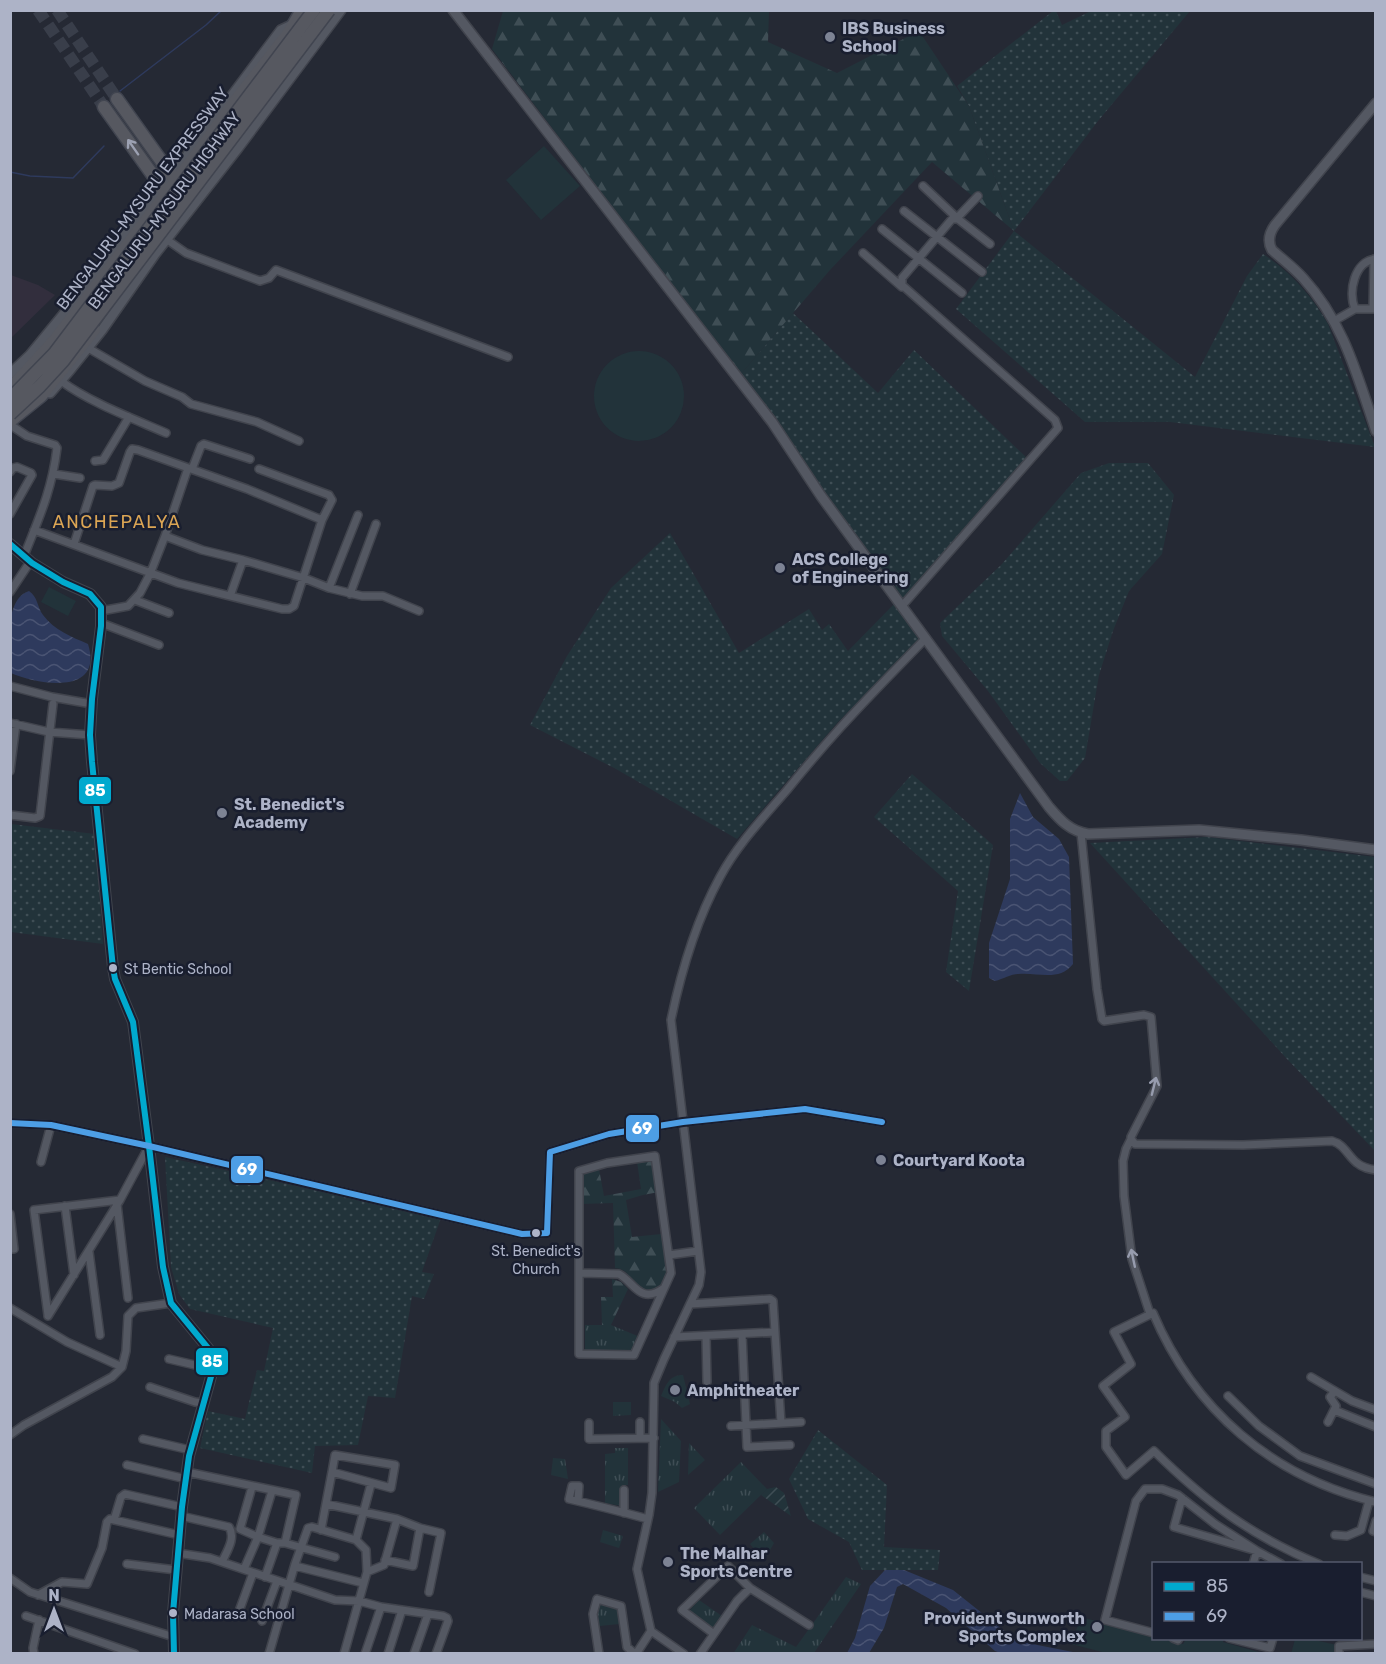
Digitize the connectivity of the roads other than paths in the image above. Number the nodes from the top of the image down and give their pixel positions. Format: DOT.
graph roads {
  1 [pos="329,10"];
  2 [pos="334,10"];
  3 [pos="341,10"];
  4 [pos="453,10"];
  5 [pos="306,11"];
  6 [pos="294,24"];
  7 [pos="325,27"];
  8 [pos="117,99"];
  9 [pos="1376,103"];
  10 [pos="104,107"];
  11 [pos="172,176"];
  12 [pos="922,186"];
  13 [pos="162,188"];
  14 [pos="978,196"];
  15 [pos="904,212"];
  16 [pos="957,218"];
  17 [pos="882,229"];
  18 [pos="937,237"];
  19 [pos="166,239"];
  20 [pos="990,244"];
  21 [pos="863,253"];
  22 [pos="919,259"];
  23 [pos="1375,259"];
  24 [pos="982,272"];
  25 [pos="903,287"];
  26 [pos="962,293"];
  27 [pos="1355,309"];
  28 [pos="1374,309"];
  29 [pos="1334,321"];
  30 [pos="88,348"];
  31 [pos="508,357"];
  32 [pos="10,375"];
  33 [pos="62,381"];
  34 [pos="10,389"];
  35 [pos="10,399"];
  36 [pos="129,417"];
  37 [pos="11,422"];
  38 [pos="1376,431"];
  39 [pos="166,433"];
  40 [pos="299,441"];
  41 [pos="250,459"];
  42 [pos="95,461"];
  43 [pos="190,469"];
  44 [pos="259,470"];
  45 [pos="10,472"];
  46 [pos="54,474"];
  47 [pos="80,478"];
  48 [pos="10,514"];
  49 [pos="358,514"];
  50 [pos="322,520"];
  51 [pos="376,524"];
  52 [pos="34,530"];
  53 [pos="165,536"];
  54 [pos="10,544"];
  55 [pos="74,544"];
  56 [pos="27,559"];
  57 [pos="243,560"];
  58 [pos="150,574"];
  59 [pos="304,578"];
  60 [pos="328,588"];
  61 [pos="10,592"];
  62 [pos="350,594"];
  63 [pos="230,596"];
  64 [pos="135,600"];
  65 [pos="902,606"];
  66 [pos="101,611"];
  67 [pos="419,611"];
  68 [pos="169,613"];
  69 [pos="101,624"];
  70 [pos="926,638"];
  71 [pos="159,645"];
  72 [pos="10,686"];
  73 [pos="53,704"];
  74 [pos="92,704"];
  75 [pos="13,723"];
  76 [pos="49,732"];
  77 [pos="90,735"];
  78 [pos="10,771"];
  79 [pos="10,815"];
  80 [pos="1081,833"];
  81 [pos="1376,850"];
  82 [pos="683,1122"];
  83 [pos="882,1122"];
  84 [pos="10,1123"];
  85 [pos="51,1125"];
  86 [pos="1131,1139"];
  87 [pos="149,1146"];
  88 [pos="41,1162"];
  89 [pos="1376,1170"];
  90 [pos="119,1202"];
  91 [pos="65,1206"];
  92 [pos="10,1214"];
  93 [pos="10,1249"];
  94 [pos="699,1251"];
  95 [pos="89,1252"];
  96 [pos="669,1255"];
  97 [pos="580,1273"];
  98 [pos="74,1276"];
  99 [pos="666,1286"];
  100 [pos="128,1298"];
  101 [pos="171,1303"];
  102 [pos="690,1304"];
  103 [pos="10,1308"];
  104 [pos="1150,1314"];
  105 [pos="775,1332"];
  106 [pos="742,1334"];
  107 [pos="100,1335"];
  108 [pos="706,1335"];
  109 [pos="674,1337"];
  110 [pos="169,1359"];
  111 [pos="122,1367"];
  112 [pos="212,1369"];
  113 [pos="1311,1377"];
  114 [pos="707,1382"];
  115 [pos="150,1387"];
  116 [pos="1335,1391"];
  117 [pos="1228,1396"];
  118 [pos="204,1403"];
  119 [pos="1335,1410"];
  120 [pos="1376,1410"];
  121 [pos="640,1422"];
  122 [pos="801,1422"];
  123 [pos="1328,1422"];
  124 [pos="589,1423"];
  125 [pos="781,1423"];
  126 [pos="746,1425"];
  127 [pos="731,1426"];
  128 [pos="1376,1428"];
  129 [pos="10,1436"];
  130 [pos="640,1438"];
  131 [pos="654,1438"];
  132 [pos="143,1439"];
  133 [pos="790,1445"];
  134 [pos="190,1450"];
  135 [pos="127,1465"];
  136 [pos="332,1472"];
  137 [pos="186,1476"];
  138 [pos="371,1484"];
  139 [pos="1376,1484"];
  140 [pos="252,1486"];
  141 [pos="624,1490"];
  142 [pos="272,1491"];
  143 [pos="1182,1498"];
  144 [pos="578,1501"];
  145 [pos="1372,1501"];
  146 [pos="326,1504"];
  147 [pos="181,1512"];
  148 [pos="364,1512"];
  149 [pos="624,1513"];
  150 [pos="397,1519"];
  151 [pos="648,1519"];
  152 [pos="114,1520"];
  153 [pos="1376,1521"];
  154 [pos="420,1528"];
  155 [pos="321,1530"];
  156 [pos="1376,1532"];
  157 [pos="179,1535"];
  158 [pos="1335,1535"];
  159 [pos="258,1538"];
  160 [pos="356,1540"];
  161 [pos="281,1543"];
  162 [pos="301,1548"];
  163 [pos="1257,1551"];
  164 [pos="177,1553"];
  165 [pos="335,1557"];
  166 [pos="385,1560"];
  167 [pos="222,1562"];
  168 [pos="1252,1562"];
  169 [pos="1279,1562"];
  170 [pos="1317,1562"];
  171 [pos="127,1564"];
  172 [pos="295,1566"];
  173 [pos="243,1569"];
  174 [pos="176,1570"];
  175 [pos="367,1572"];
  176 [pos="253,1573"];
  177 [pos="265,1577"];
  178 [pos="10,1578"];
  179 [pos="277,1581"];
  180 [pos="363,1583"];
  181 [pos="289,1585"];
  182 [pos="750,1588"];
  183 [pos="429,1592"];
  184 [pos="38,1595"];
  185 [pos="359,1601"];
  186 [pos="381,1607"];
  187 [pos="402,1610"];
  188 [pos="238,1614"];
  189 [pos="428,1614"];
  190 [pos="27,1616"];
  191 [pos="39,1620"];
  192 [pos="262,1622"];
  193 [pos="809,1624"];
  194 [pos="651,1631"];
  195 [pos="1152,1632"];
  196 [pos="714,1634"];
  197 [pos="174,1637"];
  198 [pos="1238,1640"];
  199 [pos="1272,1640"];
  200 [pos="1376,1644"];
  201 [pos="34,1653"];
  202 [pos="135,1653"];
  203 [pos="174,1653"];
  204 [pos="269,1653"];
  205 [pos="344,1653"];
  206 [pos="365,1653"];
  207 [pos="388,1653"];
  208 [pos="414,1653"];
  209 [pos="436,1653"];
  210 [pos="599,1653"];
  211 [pos="635,1653"];
  212 [pos="684,1653"];
  213 [pos="700,1653"];
  214 [pos="1339,1653"];
  1 -- 37 [label="highway, bridge"];
  2 -- 7 [label="highway, BENGALURU-MYSURU HIGHWAY"];
  3 -- 7 [label="street"];
  4 -- 65 [label="street"];
  5 -- 6 [label="highway, BENGALURU-MYSURU EXPRESSWAY"];
  5 -- 7 [label="highway"];
  5 -- 35 [label="highway, BENGALURU-MYSURU EXPRESSWAY, bridge"];
  6 -- 11 [label="street, BENGALURU-MYSURU EXPRESSWAY"];
  6 -- 34 [label="highway, BENGALURU-MYSURU EXPRESSWAY"];
  7 -- 19 [label="street"];
  7 -- 37 [label="highway, BENGALURU-MYSURU HIGHWAY"];
  8 -- 11 [label="highway"];
  9 -- 29 [label="street"];
  13 -- 10 [label="highway, one-way"];
  11 -- 13 [label="street, BENGALURU-MYSURU EXPRESSWAY"];
  12 -- 16 [label="street"];
  13 -- 32 [label="street, BENGALURU-MYSURU EXPRESSWAY"];
  14 -- 16 [label="street"];
  15 -- 18 [label="street"];
  16 -- 18 [label="street"];
  16 -- 20 [label="street"];
  17 -- 22 [label="street"];
  18 -- 22 [label="street"];
  18 -- 24 [label="street"];
  19 -- 30 [label="street"];
  19 -- 31 [label="street"];
  21 -- 25 [label="street"];
  22 -- 25 [label="street"];
  22 -- 26 [label="street"];
  23 -- 27 [label="street"];
  23 -- 28 [label="street"];
  25 -- 65 [label="street"];
  27 -- 28 [label="street"];
  27 -- 29 [label="street"];
  29 -- 38 [label="street"];
  30 -- 33 [label="street"];
  30 -- 40 [label="street"];
  33 -- 36 [label="street"];
  33 -- 37 [label="street"];
  36 -- 39 [label="street"];
  36 -- 42 [label="street"];
  37 -- 46 [label="street"];
  41 -- 43 [label="street"];
  43 -- 50 [label="street"];
  43 -- 53 [label="street"];
  43 -- 55 [label="street"];
  44 -- 50 [label="street"];
  45 -- 48 [label="street"];
  46 -- 47 [label="street"];
  46 -- 52 [label="street"];
  49 -- 60 [label="street"];
  50 -- 59 [label="street"];
  51 -- 62 [label="street"];
  52 -- 55 [label="street"];
  52 -- 56 [label="street"];
  53 -- 57 [label="street"];
  53 -- 58 [label="street"];
  54 -- 56 [label="street"];
  55 -- 58 [label="street"];
  56 -- 61 [label="street"];
  56 -- 66 [label="street"];
  57 -- 59 [label="street"];
  57 -- 63 [label="street"];
  58 -- 63 [label="street"];
  58 -- 64 [label="street"];
  59 -- 60 [label="street"];
  59 -- 63 [label="street"];
  60 -- 62 [label="street"];
  62 -- 67 [label="street"];
  64 -- 66 [label="street"];
  64 -- 68 [label="street"];
  65 -- 70 [label="street"];
  66 -- 69 [label="street"];
  69 -- 71 [label="street"];
  69 -- 74 [label="street"];
  70 -- 80 [label="street"];
  70 -- 82 [label="street"];
  72 -- 74 [label="street"];
  73 -- 76 [label="street"];
  74 -- 77 [label="street"];
  75 -- 76 [label="street"];
  75 -- 78 [label="street"];
  76 -- 77 [label="street"];
  76 -- 79 [label="street"];
  77 -- 87 [label="street"];
  80 -- 81 [label="street"];
  86 -- 80 [label="street, one-way"];
  82 -- 83 [label="street"];
  82 -- 87 [label="street"];
  82 -- 94 [label="street"];
  84 -- 85 [label="street"];
  85 -- 87 [label="street"];
  85 -- 88 [label="street"];
  86 -- 89 [label="street"];
  104 -- 86 [label="street, one-way"];
  87 -- 90 [label="street"];
  87 -- 101 [label="street"];
  90 -- 91 [label="street"];
  90 -- 95 [label="street"];
  90 -- 100 [label="street"];
  91 -- 98 [label="street"];
  91 -- 98 [label="street"];
  92 -- 93 [label="street"];
  94 -- 96 [label="street"];
  94 -- 102 [label="street"];
  95 -- 98 [label="street"];
  95 -- 107 [label="street"];
  96 -- 97 [label="street"];
  96 -- 99 [label="street"];
  97 -- 99 [label="street"];
  97 -- 99 [label="street"];
  101 -- 111 [label="street"];
  101 -- 112 [label="street"];
  102 -- 105 [label="street"];
  102 -- 109 [label="street"];
  103 -- 111 [label="street"];
  104 -- 145 [label="street"];
  104 -- 170 [label="street"];
  105 -- 106 [label="street"];
  105 -- 125 [label="street"];
  106 -- 108 [label="street"];
  106 -- 126 [label="street"];
  108 -- 109 [label="street"];
  108 -- 114 [label="street"];
  109 -- 131 [label="street"];
  110 -- 112 [label="street"];
  111 -- 129 [label="street"];
  112 -- 118 [label="street"];
  113 -- 116 [label="street"];
  115 -- 118 [label="street"];
  116 -- 119 [label="street"];
  116 -- 120 [label="street"];
  117 -- 139 [label="street"];
  118 -- 134 [label="street"];
  119 -- 123 [label="street"];
  119 -- 128 [label="street"];
  121 -- 130 [label="street"];
  122 -- 125 [label="street"];
  124 -- 130 [label="street"];
  125 -- 126 [label="street"];
  126 -- 127 [label="street"];
  126 -- 133 [label="street"];
  130 -- 131 [label="street"];
  131 -- 151 [label="street"];
  132 -- 134 [label="street"];
  134 -- 137 [label="street"];
  135 -- 137 [label="street"];
  136 -- 138 [label="street"];
  136 -- 138 [label="street"];
  136 -- 146 [label="street"];
  137 -- 140 [label="street"];
  137 -- 147 [label="street"];
  138 -- 148 [label="street"];
  140 -- 142 [label="street"];
  140 -- 159 [label="street"];
  141 -- 149 [label="street"];
  142 -- 159 [label="street"];
  142 -- 161 [label="street"];
  143 -- 163 [label="street"];
  143 -- 163 [label="street"];
  143 -- 195 [label="street"];
  144 -- 149 [label="street"];
  145 -- 158 [label="street"];
  146 -- 148 [label="street"];
  146 -- 155 [label="street"];
  147 -- 152 [label="street"];
  147 -- 157 [label="street"];
  147 -- 167 [label="street"];
  148 -- 150 [label="street"];
  148 -- 160 [label="street"];
  149 -- 151 [label="street"];
  150 -- 154 [label="street"];
  150 -- 166 [label="street"];
  151 -- 194 [label="street"];
  152 -- 157 [label="street"];
  152 -- 184 [label="street"];
  153 -- 156 [label="street"];
  154 -- 166 [label="street"];
  154 -- 183 [label="street"];
  155 -- 160 [label="street"];
  155 -- 162 [label="street"];
  157 -- 164 [label="street"];
  159 -- 161 [label="street"];
  159 -- 173 [label="street"];
  160 -- 175 [label="street"];
  161 -- 162 [label="street"];
  161 -- 177 [label="street"];
  162 -- 165 [label="street"];
  162 -- 172 [label="street"];
  163 -- 168 [label="street"];
  163 -- 169 [label="street"];
  164 -- 167 [label="street"];
  164 -- 174 [label="street"];
  166 -- 175 [label="street"];
  167 -- 173 [label="street"];
  171 -- 174 [label="street"];
  172 -- 180 [label="street"];
  172 -- 181 [label="street"];
  173 -- 176 [label="street"];
  174 -- 197 [label="street"];
  175 -- 180 [label="street"];
  176 -- 177 [label="street"];
  176 -- 188 [label="street"];
  177 -- 179 [label="street"];
  178 -- 184 [label="street"];
  179 -- 181 [label="street"];
  179 -- 192 [label="street"];
  180 -- 185 [label="street"];
  181 -- 185 [label="street"];
  181 -- 204 [label="street"];
  182 -- 193 [label="street"];
  182 -- 196 [label="street"];
  182 -- 196 [label="street"];
  184 -- 197 [label="street"];
  185 -- 186 [label="street"];
  185 -- 205 [label="street"];
  186 -- 187 [label="street"];
  186 -- 206 [label="street"];
  187 -- 189 [label="street"];
  187 -- 207 [label="street"];
  189 -- 208 [label="street"];
  189 -- 209 [label="street"];
  190 -- 191 [label="street"];
  191 -- 201 [label="street"];
  191 -- 202 [label="street"];
  194 -- 211 [label="street"];
  194 -- 212 [label="street"];
  196 -- 213 [label="street"];
  197 -- 203 [label="street"];
  198 -- 199 [label="street"];
  200 -- 214 [label="street"];
  210 -- 211 [label="street"];
}
